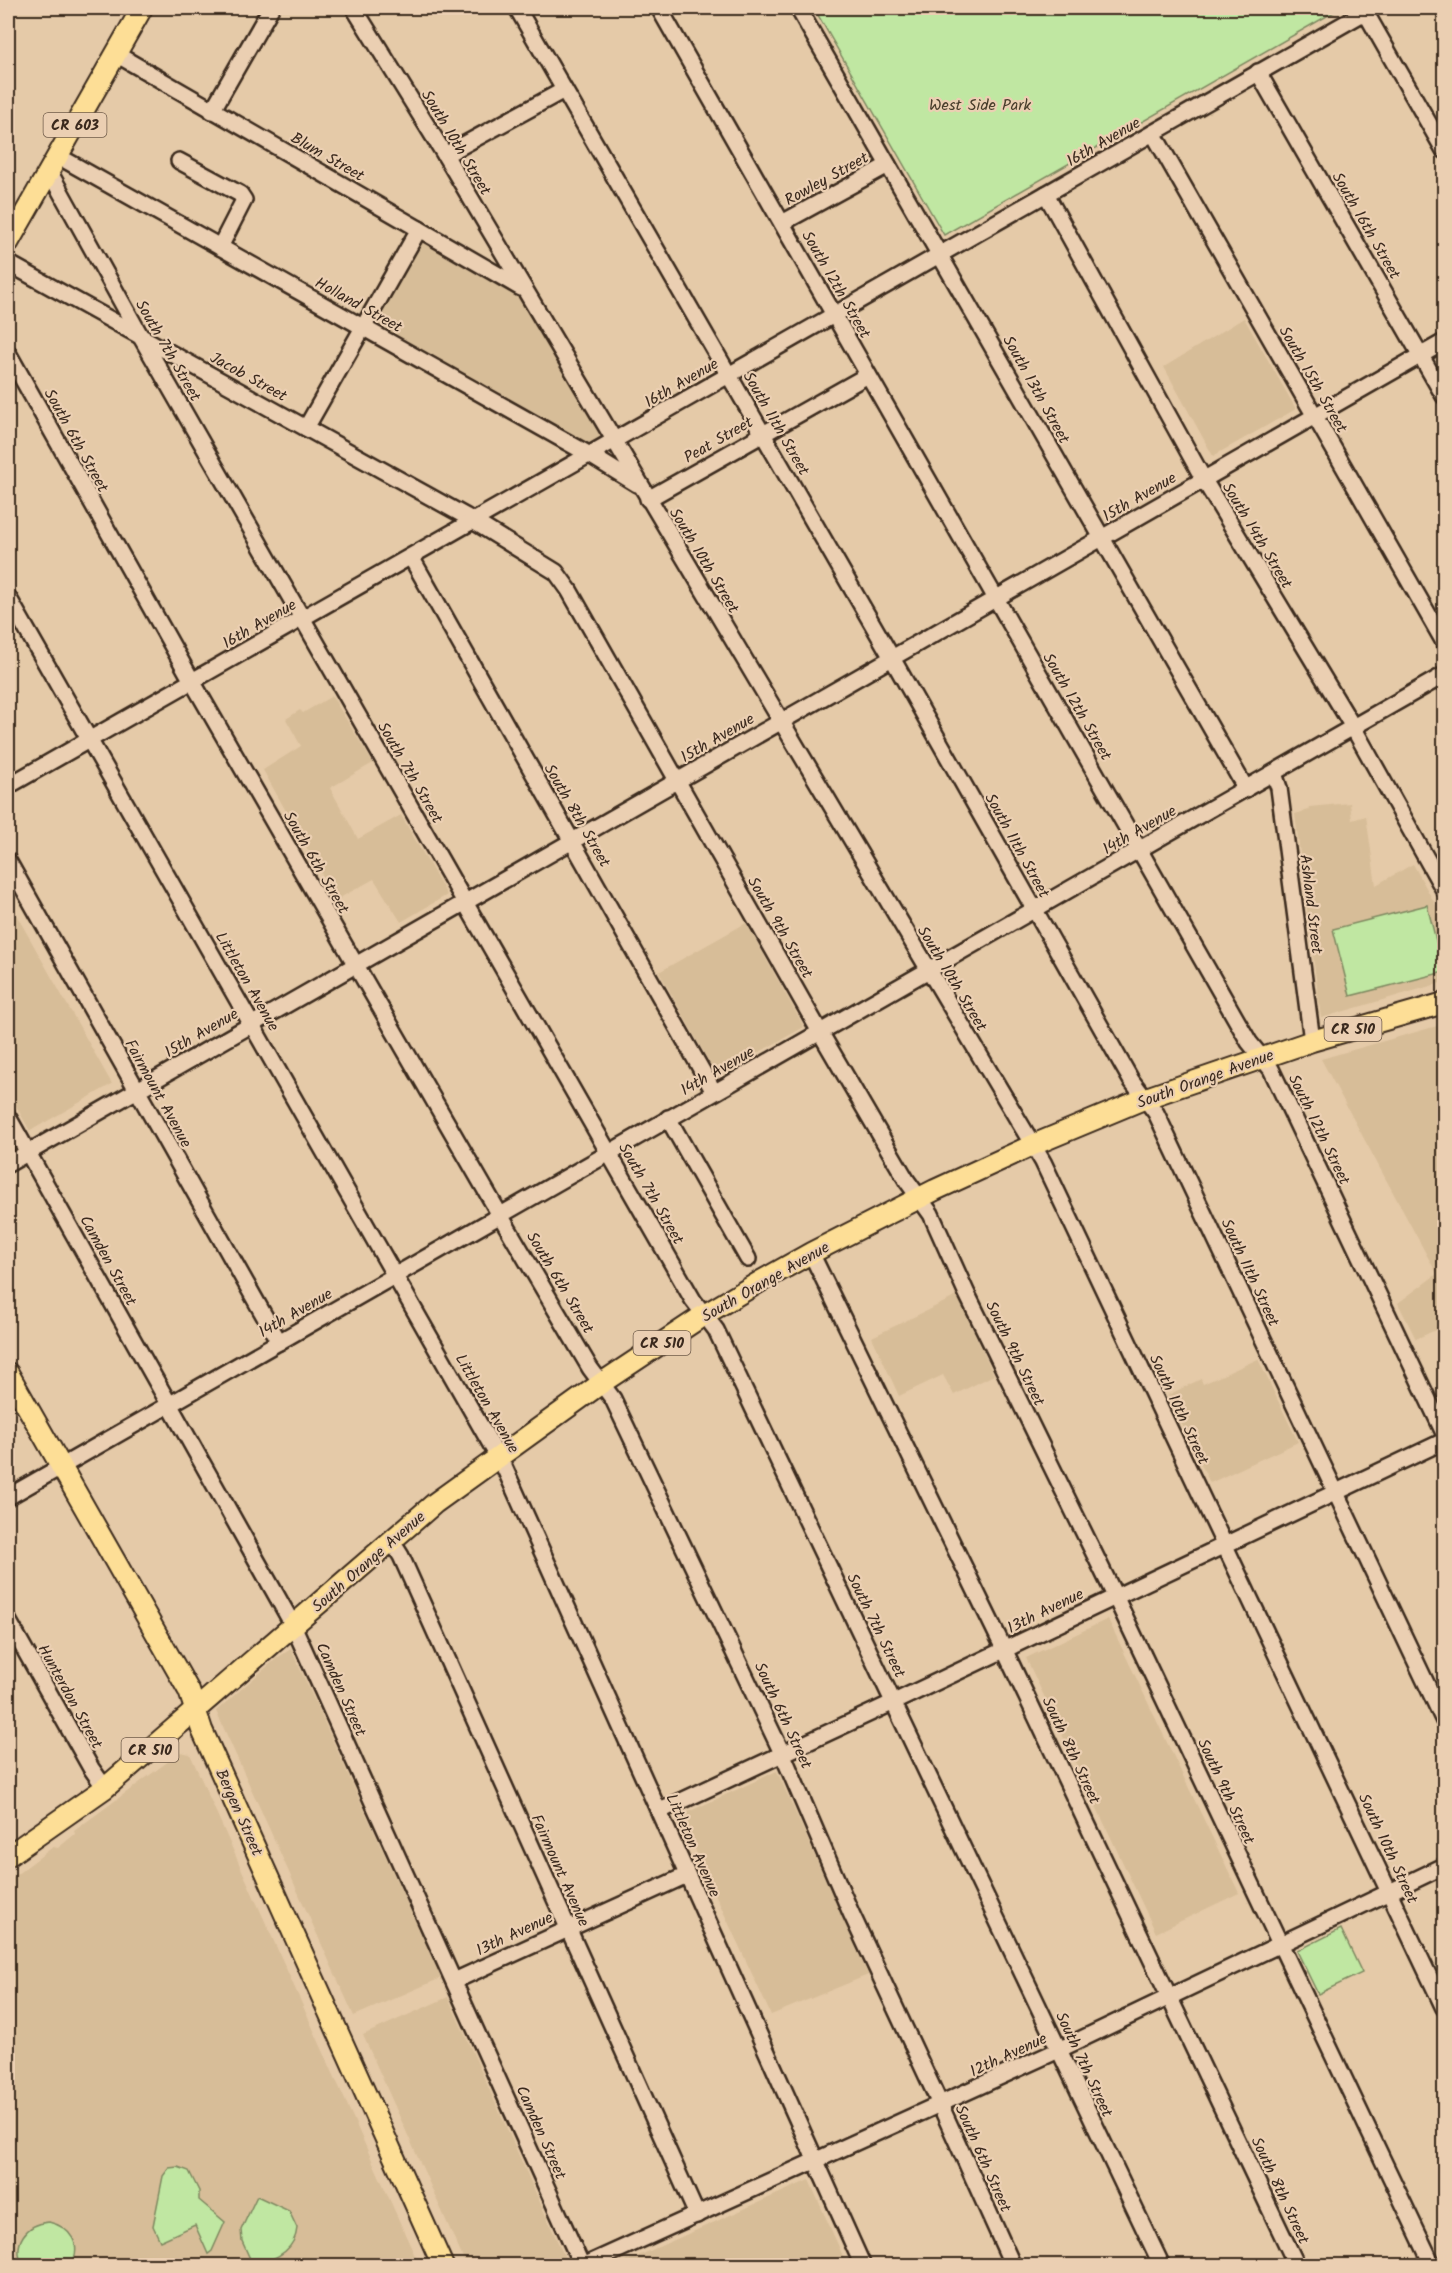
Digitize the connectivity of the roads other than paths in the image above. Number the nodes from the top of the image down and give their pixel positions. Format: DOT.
graph roads {
  1 [pos="142,8"];
  2 [pos="271,8"];
  3 [pos="354,8"];
  4 [pos="517,8"];
  5 [pos="659,8"];
  6 [pos="798,8"];
  7 [pos="1367,9"];
  8 [pos="116,54"];
  9 [pos="1258,72"];
  10 [pos="564,90"];
  11 [pos="212,111"];
  12 [pos="1153,133"];
  13 [pos="1444,150"];
  14 [pos="445,155"];
  15 [pos="179,161"];
  16 [pos="53,163"];
  17 [pos="888,165"];
  18 [pos="1046,194"];
  19 [pos="782,223"];
  20 [pos="419,229"];
  21 [pos="8,243"];
  22 [pos="220,247"];
  23 [pos="941,255"];
  24 [pos="8,263"];
  25 [pos="524,289"];
  26 [pos="835,316"];
  27 [pos="363,328"];
  28 [pos="141,337"];
  29 [pos="1444,342"];
  30 [pos="8,353"];
  31 [pos="1421,355"];
  32 [pos="868,375"];
  33 [pos="729,376"];
  34 [pos="1444,396"];
  35 [pos="1314,416"];
  36 [pos="306,428"];
  37 [pos="762,434"];
  38 [pos="614,442"];
  39 [pos="590,455"];
  40 [pos="1203,480"];
  41 [pos="644,493"];
  42 [pos="474,521"];
  43 [pos="1100,538"];
  44 [pos="411,557"];
  45 [pos="8,597"];
  46 [pos="996,598"];
  47 [pos="302,619"];
  48 [pos="1444,642"];
  49 [pos="892,658"];
  50 [pos="1444,675"];
  51 [pos="192,681"];
  52 [pos="780,722"];
  53 [pos="1353,727"];
  54 [pos="90,739"];
  55 [pos="1274,773"];
  56 [pos="677,780"];
  57 [pos="8,786"];
  58 [pos="1246,789"];
  59 [pos="572,841"];
  60 [pos="1139,850"];
  61 [pos="8,861"];
  62 [pos="1444,890"];
  63 [pos="465,902"];
  64 [pos="1034,910"];
  65 [pos="355,964"];
  66 [pos="928,970"];
  67 [pos="1444,1003"];
  68 [pos="252,1024"];
  69 [pos="820,1032"];
  70 [pos="1312,1041"];
  71 [pos="1262,1057"];
  72 [pos="136,1090"];
  73 [pos="714,1092"];
  74 [pos="1146,1098"];
  75 [pos="8,1117"];
  76 [pos="668,1118"];
  77 [pos="1033,1145"];
  78 [pos="28,1152"];
  79 [pos="608,1152"];
  80 [pos="8,1164"];
  81 [pos="920,1197"];
  82 [pos="500,1215"];
  83 [pos="811,1253"];
  84 [pos="748,1259"];
  85 [pos="394,1276"];
  86 [pos="704,1315"];
  87 [pos="279,1342"];
  88 [pos="8,1373"];
  89 [pos="603,1382"];
  90 [pos="170,1405"];
  91 [pos="1444,1433"];
  92 [pos="1444,1441"];
  93 [pos="498,1456"];
  94 [pos="62,1466"];
  95 [pos="1336,1493"];
  96 [pos="8,1497"];
  97 [pos="391,1540"];
  98 [pos="1225,1545"];
  99 [pos="1115,1596"];
  100 [pos="8,1620"];
  101 [pos="293,1625"];
  102 [pos="1004,1649"];
  103 [pos="894,1702"];
  104 [pos="196,1711"];
  105 [pos="1444,1721"];
  106 [pos="783,1755"];
  107 [pos="105,1788"];
  108 [pos="660,1811"];
  109 [pos="8,1856"];
  110 [pos="1444,1866"];
  111 [pos="687,1875"];
  112 [pos="1390,1892"];
  113 [pos="567,1928"];
  114 [pos="1280,1945"];
  115 [pos="454,1981"];
  116 [pos="1170,1997"];
  117 [pos="1444,2008"];
  118 [pos="1059,2051"];
  119 [pos="940,2105"];
  120 [pos="817,2161"];
  121 [pos="697,2215"];
  122 [pos="442,2265"];
  123 [pos="582,2265"];
  124 [pos="863,2265"];
  125 [pos="1012,2265"];
  126 [pos="1162,2265"];
  127 [pos="1297,2265"];
  128 [pos="1433,2265"];
  1 -- 8 [label="main road, CR 603"];
  2 -- 11 [label="street"];
  3 -- 14 [label="street, South 10th Street"];
  4 -- 10 [label="street, South 11th Street"];
  5 -- 19 [label="street, South 12th Street"];
  6 -- 17 [label="street, South 13th Street"];
  7 -- 9 [label="street, 16th Avenue"];
  7 -- 13 [label="street"];
  8 -- 11 [label="street, Blum Street"];
  8 -- 16 [label="main road, CR 603"];
  9 -- 12 [label="street, 16th Avenue"];
  9 -- 31 [label="street, South 16th Street"];
  10 -- 14 [label="street"];
  10 -- 33 [label="street, South 11th Street"];
  11 -- 20 [label="street, Blum Street"];
  12 -- 18 [label="street, 16th Avenue"];
  12 -- 35 [label="street, South 15th Street"];
  14 -- 25 [label="street, South 10th Street"];
  15 -- 22 [label="street"];
  16 -- 21 [label="main road, CR 603"];
  16 -- 22 [label="street, Holland Street"];
  16 -- 28 [label="street, South 7th Street"];
  17 -- 19 [label="street, Rowley Street"];
  17 -- 23 [label="street, South 13th Street"];
  18 -- 23 [label="street, 16th Avenue"];
  18 -- 40 [label="street, South 14th Street"];
  19 -- 26 [label="street, South 12th Street"];
  20 -- 25 [label="street, Blum Street"];
  20 -- 27 [label="street"];
  22 -- 27 [label="street, Holland Street"];
  23 -- 26 [label="street, 16th Avenue"];
  23 -- 43 [label="street, South 13th Street"];
  24 -- 28 [label="street, Jacob Street"];
  25 -- 38 [label="street, South 10th Street"];
  26 -- 32 [label="street, South 12th Street"];
  26 -- 33 [label="street, 16th Avenue"];
  27 -- 36 [label="street"];
  27 -- 39 [label="street, Holland Street"];
  28 -- 36 [label="street, Jacob Street"];
  28 -- 47 [label="street, South 7th Street"];
  29 -- 31 [label="street, 15th Avenue"];
  30 -- 51 [label="street, South 6th Street"];
  31 -- 34 [label="street, South 16th Street"];
  31 -- 35 [label="street, 15th Avenue"];
  32 -- 37 [label="street, Peat Street"];
  32 -- 46 [label="street, South 12th Street"];
  33 -- 37 [label="street, South 11th Street"];
  33 -- 38 [label="street, 16th Avenue"];
  35 -- 40 [label="street, 15th Avenue"];
  35 -- 48 [label="street, South 15th Street"];
  36 -- 42 [label="street, Jacob Street"];
  37 -- 41 [label="street, Peat Street"];
  37 -- 49 [label="street, South 11th Street"];
  38 -- 39 [label="street, 16th Avenue"];
  38 -- 41 [label="street, South 10th Street"];
  39 -- 41 [label="street, Holland Street"];
  39 -- 42 [label="street, 16th Avenue"];
  40 -- 43 [label="street, 15th Avenue"];
  40 -- 53 [label="street, South 14th Street"];
  41 -- 52 [label="street, South 10th Street"];
  42 -- 44 [label="street, 16th Avenue"];
  42 -- 56 [label="street, South 9th Street"];
  43 -- 46 [label="street, 15th Avenue"];
  43 -- 58 [label="street, South 13th Street"];
  44 -- 47 [label="street, 16th Avenue"];
  44 -- 59 [label="street, South 8th Street"];
  45 -- 54 [label="street, Littleton Avenue"];
  46 -- 49 [label="street, 15th Avenue"];
  46 -- 60 [label="street, South 12th Street"];
  47 -- 51 [label="street, 16th Avenue"];
  47 -- 63 [label="street, South 7th Street"];
  49 -- 52 [label="street, 15th Avenue"];
  49 -- 64 [label="street, South 11th Street"];
  50 -- 53 [label="street, 14th Avenue"];
  51 -- 54 [label="street, 16th Avenue"];
  51 -- 65 [label="street, South 6th Street"];
  52 -- 56 [label="street, 15th Avenue"];
  52 -- 66 [label="street, South 10th Street"];
  53 -- 55 [label="street, 14th Avenue"];
  53 -- 62 [label="street, South 14th Street"];
  54 -- 57 [label="street, 16th Avenue"];
  54 -- 68 [label="street, Littleton Avenue"];
  55 -- 58 [label="street, 14th Avenue"];
  55 -- 70 [label="street, Ashland Street"];
  56 -- 59 [label="street, 15th Avenue"];
  56 -- 69 [label="street, South 9th Street"];
  58 -- 60 [label="street, 14th Avenue"];
  59 -- 63 [label="street, 15th Avenue"];
  59 -- 73 [label="street, South 8th Street"];
  60 -- 64 [label="street, 14th Avenue"];
  60 -- 71 [label="street, South 12th Street"];
  61 -- 72 [label="street, Fairmount Avenue"];
  63 -- 65 [label="street, 15th Avenue"];
  63 -- 79 [label="street, South 7th Street"];
  64 -- 66 [label="street, 14th Avenue"];
  64 -- 74 [label="street, South 11th Street"];
  65 -- 68 [label="street, 15th Avenue"];
  65 -- 82 [label="street, South 6th Street"];
  66 -- 69 [label="street, 14th Avenue"];
  66 -- 77 [label="street, South 10th Street"];
  67 -- 70 [label="main road, South Orange Avenue / CR 510"];
  68 -- 72 [label="street, 15th Avenue"];
  68 -- 85 [label="street, Littleton Avenue"];
  69 -- 73 [label="street, 14th Avenue"];
  69 -- 81 [label="street, South 9th Street"];
  70 -- 71 [label="main road, South Orange Avenue / CR 510"];
  71 -- 74 [label="main road, South Orange Avenue / CR 510"];
  71 -- 91 [label="street, South 12th Street"];
  72 -- 78 [label="street, 15th Avenue"];
  72 -- 87 [label="street, Fairmount Avenue"];
  73 -- 76 [label="street, 14th Avenue"];
  74 -- 77 [label="main road, South Orange Avenue / CR 510"];
  74 -- 95 [label="street, South 11th Street"];
  75 -- 78 [label="street, Camden Street"];
  76 -- 79 [label="street, 14th Avenue"];
  76 -- 84 [label="street"];
  77 -- 81 [label="main road, South Orange Avenue / CR 510"];
  77 -- 98 [label="street, South 10th Street"];
  78 -- 80 [label="street, 15th Avenue"];
  78 -- 90 [label="street, Camden Street"];
  79 -- 82 [label="street, 14th Avenue"];
  79 -- 86 [label="street, South 7th Street"];
  81 -- 83 [label="main road, South Orange Avenue / CR 510"];
  81 -- 99 [label="street, South 9th Street"];
  82 -- 85 [label="street, 14th Avenue"];
  82 -- 89 [label="street, South 6th Street"];
  83 -- 86 [label="main road, South Orange Avenue / CR 510"];
  83 -- 102 [label="street, South 8th Street"];
  85 -- 87 [label="street, 14th Avenue"];
  85 -- 93 [label="street, Littleton Avenue"];
  86 -- 89 [label="main road, South Orange Avenue / CR 510"];
  86 -- 103 [label="street, South 7th Street"];
  87 -- 90 [label="street, 14th Avenue"];
  88 -- 94 [label="main road, Bergen Street"];
  89 -- 93 [label="main road, South Orange Avenue / CR 510"];
  89 -- 106 [label="street, South 6th Street"];
  90 -- 94 [label="street, 14th Avenue"];
  90 -- 101 [label="street, Camden Street"];
  92 -- 95 [label="street, 13th Avenue"];
  93 -- 97 [label="main road, South Orange Avenue / CR 510"];
  93 -- 108 [label="street, Littleton Avenue"];
  94 -- 96 [label="street, 14th Avenue"];
  94 -- 104 [label="main road, Bergen Street"];
  95 -- 98 [label="street, 13th Avenue"];
  95 -- 105 [label="street, South 11th Street"];
  97 -- 101 [label="main road, South Orange Avenue / CR 510"];
  97 -- 113 [label="street, Fairmount Avenue"];
  98 -- 99 [label="street, 13th Avenue"];
  98 -- 112 [label="street, South 10th Street"];
  99 -- 102 [label="street, 13th Avenue"];
  99 -- 114 [label="street, South 9th Street"];
  100 -- 107 [label="street, Hunterdon Street"];
  101 -- 104 [label="main road, South Orange Avenue / CR 510"];
  101 -- 115 [label="street, Camden Street"];
  102 -- 103 [label="street, 13th Avenue"];
  102 -- 116 [label="street, South 8th Street"];
  103 -- 106 [label="street, 13th Avenue"];
  103 -- 118 [label="street, South 7th Street"];
  104 -- 107 [label="main road, South Orange Avenue / CR 510"];
  104 -- 122 [label="main road, Bergen Street"];
  106 -- 108 [label="street, 13th Avenue"];
  106 -- 119 [label="street, South 6th Street"];
  107 -- 109 [label="main road, South Orange Avenue / CR 510"];
  108 -- 111 [label="street, Littleton Avenue"];
  110 -- 112 [label="street, 12th Avenue"];
  111 -- 113 [label="street, 13th Avenue"];
  111 -- 120 [label="street, Littleton Avenue"];
  112 -- 114 [label="street, 12th Avenue"];
  112 -- 117 [label="street, South 10th Street"];
  113 -- 115 [label="street, 13th Avenue"];
  113 -- 121 [label="street, Fairmount Avenue"];
  114 -- 116 [label="street, 12th Avenue"];
  114 -- 128 [label="street, South 9th Street"];
  115 -- 123 [label="street, Camden Street"];
  116 -- 118 [label="street, 12th Avenue"];
  116 -- 127 [label="street, South 8th Street"];
  118 -- 119 [label="street, 12th Avenue"];
  118 -- 126 [label="street, South 7th Street"];
  119 -- 120 [label="street, 12th Avenue"];
  119 -- 125 [label="street, South 6th Street"];
  120 -- 121 [label="street, 12th Avenue"];
  120 -- 124 [label="street, Littleton Avenue"];
  121 -- 123 [label="street, 12th Avenue"];
}
